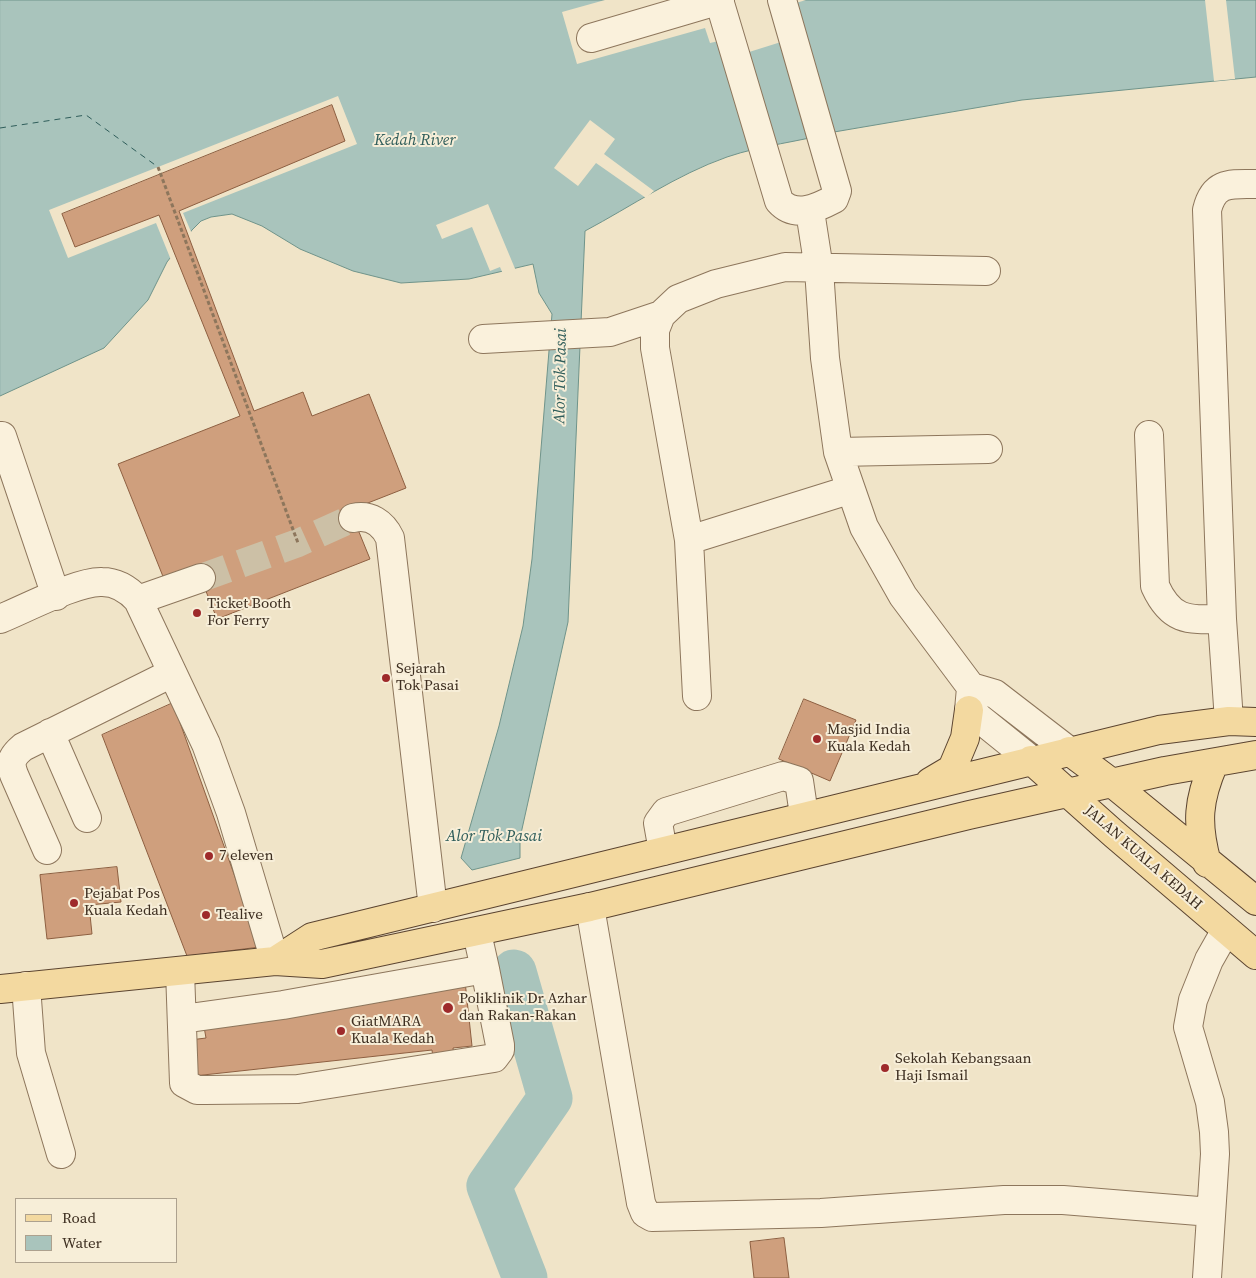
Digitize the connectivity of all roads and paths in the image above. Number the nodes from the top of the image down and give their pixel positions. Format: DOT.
graph roads {
  1 [pos="720,0"];
  2 [pos="782,0"];
  3 [pos="591,38"];
  4 [pos="158,167"];
  5 [pos="1256,184"];
  6 [pos="810,212"];
  7 [pos="819,269"];
  8 [pos="986,271"];
  9 [pos="660,315"];
  10 [pos="483,339"];
  11 [pos="1149,435"];
  12 [pos="2,436"];
  13 [pos="988,450"];
  14 [pos="838,452"];
  15 [pos="849,490"];
  16 [pos="353,518"];
  17 [pos="689,540"];
  18 [pos="298,544"];
  19 [pos="201,578"];
  20 [pos="56,596"];
  21 [pos="138,600"];
  22 [pos="0,619"];
  23 [pos="1222,619"];
  24 [pos="172,673"];
  25 [pos="697,696"];
  26 [pos="970,698"];
  27 [pos="1243,722"];
  28 [pos="50,734"];
  29 [pos="1069,751"];
  30 [pos="1256,755"];
  31 [pos="1031,760"];
  32 [pos="1214,763"];
  33 [pos="1112,783"];
  34 [pos="925,786"];
  35 [pos="1069,793"];
  36 [pos="804,815"];
  37 [pos="87,818"];
  38 [pos="47,850"];
  39 [pos="663,851"];
  40 [pos="1208,863"];
  41 [pos="1256,902"];
  42 [pos="590,907"];
  43 [pos="433,908"];
  44 [pos="1226,930"];
  45 [pos="477,933"];
  46 [pos="1256,955"];
  47 [pos="275,961"];
  48 [pos="485,969"];
  49 [pos="180,971"];
  50 [pos="13,988"];
  51 [pos="182,1019"];
  52 [pos="60,1154"];
  53 [pos="1211,1212"];
  54 [pos="1206,1278"];
  1 -- 3 [label="street"];
  1 -- 6 [label="street"];
  2 -- 6 [label="street"];
  4 -- 18 [label="path"];
  5 -- 23 [label="street"];
  6 -- 7 [label="street"];
  7 -- 8 [label="street"];
  7 -- 9 [label="street"];
  7 -- 14 [label="street"];
  9 -- 10 [label="street"];
  9 -- 17 [label="street"];
  11 -- 23 [label="street"];
  12 -- 20 [label="street"];
  13 -- 14 [label="street"];
  14 -- 15 [label="street"];
  15 -- 17 [label="street"];
  15 -- 26 [label="street"];
  16 -- 43 [label="street"];
  17 -- 25 [label="street"];
  19 -- 21 [label="street"];
  20 -- 21 [label="street"];
  20 -- 22 [label="street"];
  21 -- 24 [label="street"];
  23 -- 27 [label="street"];
  24 -- 28 [label="street"];
  24 -- 47 [label="street"];
  26 -- 29 [label="street"];
  26 -- 31 [label="street"];
  26 -- 34 [label="main road"];
  27 -- 29 [label="main road"];
  28 -- 37 [label="street"];
  28 -- 38 [label="street"];
  29 -- 31 [label="main road"];
  29 -- 33 [label="main road"];
  30 -- 32 [label="main road"];
  31 -- 34 [label="main road"];
  31 -- 35 [label="main road, JALAN KUALA KEDAH"];
  32 -- 33 [label="main road"];
  32 -- 40 [label="main road"];
  33 -- 35 [label="main road"];
  33 -- 40 [label="main road"];
  34 -- 36 [label="main road"];
  35 -- 42 [label="main road"];
  35 -- 44 [label="main road, JALAN KUALA KEDAH"];
  36 -- 39 [label="main road"];
  36 -- 39 [label="street"];
  39 -- 43 [label="main road"];
  40 -- 41 [label="main road"];
  42 -- 45 [label="main road"];
  42 -- 53 [label="street"];
  43 -- 47 [label="main road"];
  44 -- 46 [label="main road, JALAN KUALA KEDAH"];
  44 -- 53 [label="street"];
  45 -- 47 [label="main road"];
  45 -- 48 [label="street"];
  47 -- 49 [label="main road"];
  48 -- 51 [label="street"];
  48 -- 51 [label="street"];
  49 -- 50 [label="main road"];
  49 -- 51 [label="street"];
  50 -- 52 [label="street"];
  53 -- 54 [label="street"];
}
